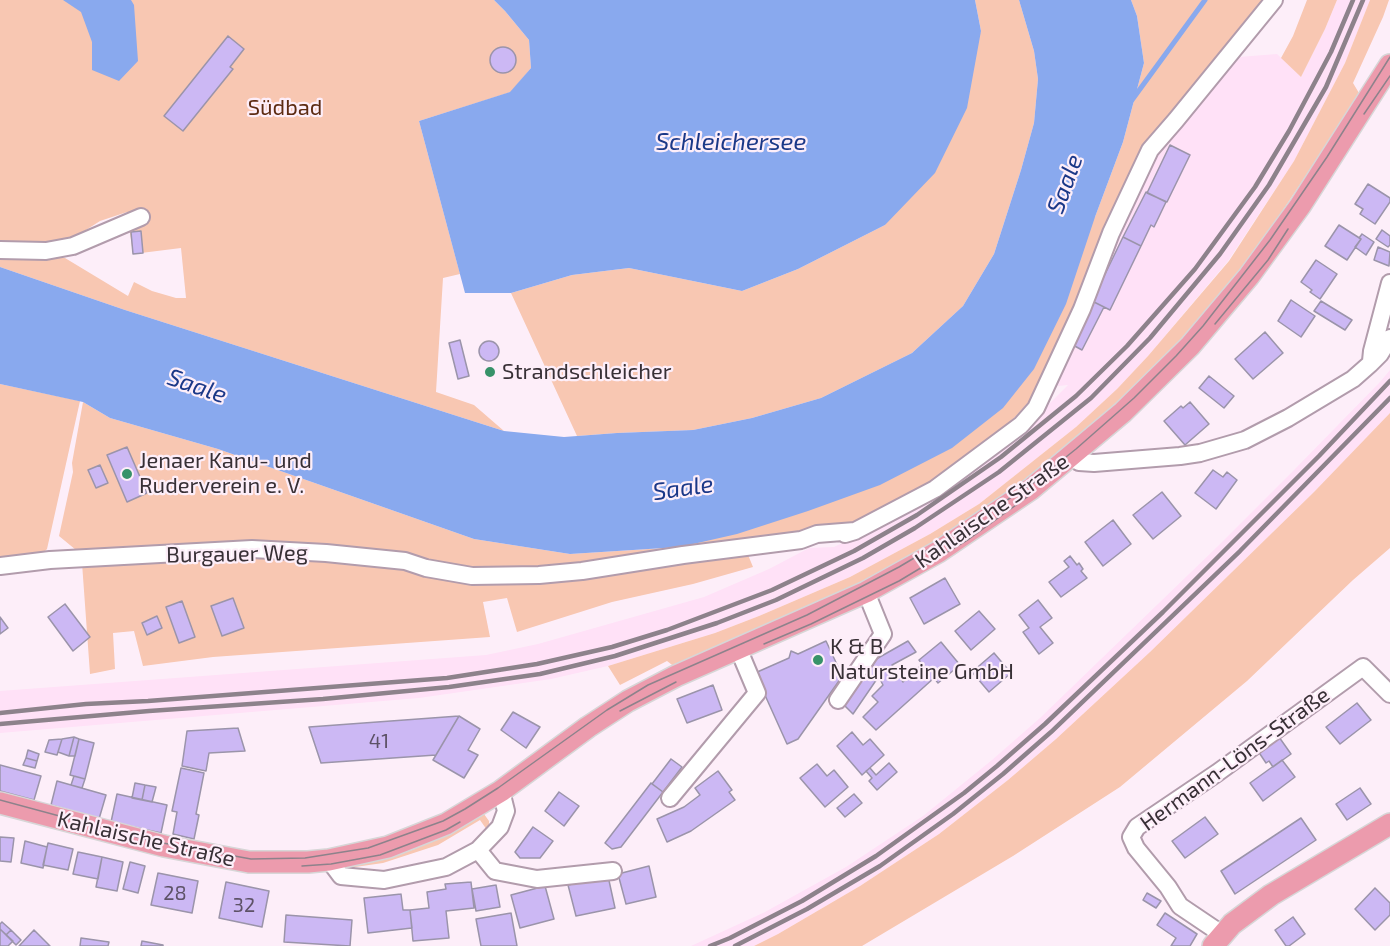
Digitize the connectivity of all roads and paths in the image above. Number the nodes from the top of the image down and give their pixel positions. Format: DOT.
graph roads {
  1 [pos="1274,0"];
  2 [pos="1390,65"];
  3 [pos="141,217"];
  4 [pos="0,250"];
  5 [pos="1390,283"];
  6 [pos="1390,338"];
  7 [pos="1370,364"];
  8 [pos="1072,457"];
  9 [pos="0,566"];
  10 [pos="866,592"];
  11 [pos="738,648"];
  12 [pos="1390,694"];
  13 [pos="838,700"];
  14 [pos="501,791"];
  15 [pos="670,798"];
  16 [pos="0,803"];
  17 [pos="1390,824"];
  18 [pos="478,850"];
  19 [pos="329,860"];
  20 [pos="613,871"];
  21 [pos="1218,940"];
  1 -- 9 [label="street, Burgauer Weg"];
  2 -- 8 [label="main road, Kahlaische Straße"];
  3 -- 4 [label="street"];
  5 -- 7 [label="street"];
  6 -- 7 [label="street"];
  7 -- 8 [label="street"];
  8 -- 10 [label="main road, Kahlaische Straße"];
  10 -- 11 [label="main road, Kahlaische Straße"];
  10 -- 13 [label="street"];
  11 -- 14 [label="main road, Kahlaische Straße"];
  11 -- 15 [label="street"];
  12 -- 21 [label="street, Hermann-Löns-Straße"];
  14 -- 18 [label="street"];
  14 -- 19 [label="main road, Kahlaische Straße"];
  16 -- 19 [label="main road, Kahlaische Straße"];
  17 -- 21 [label="main road, Hermann-Löns-Straße"];
  18 -- 19 [label="street"];
  18 -- 20 [label="street"];
}
